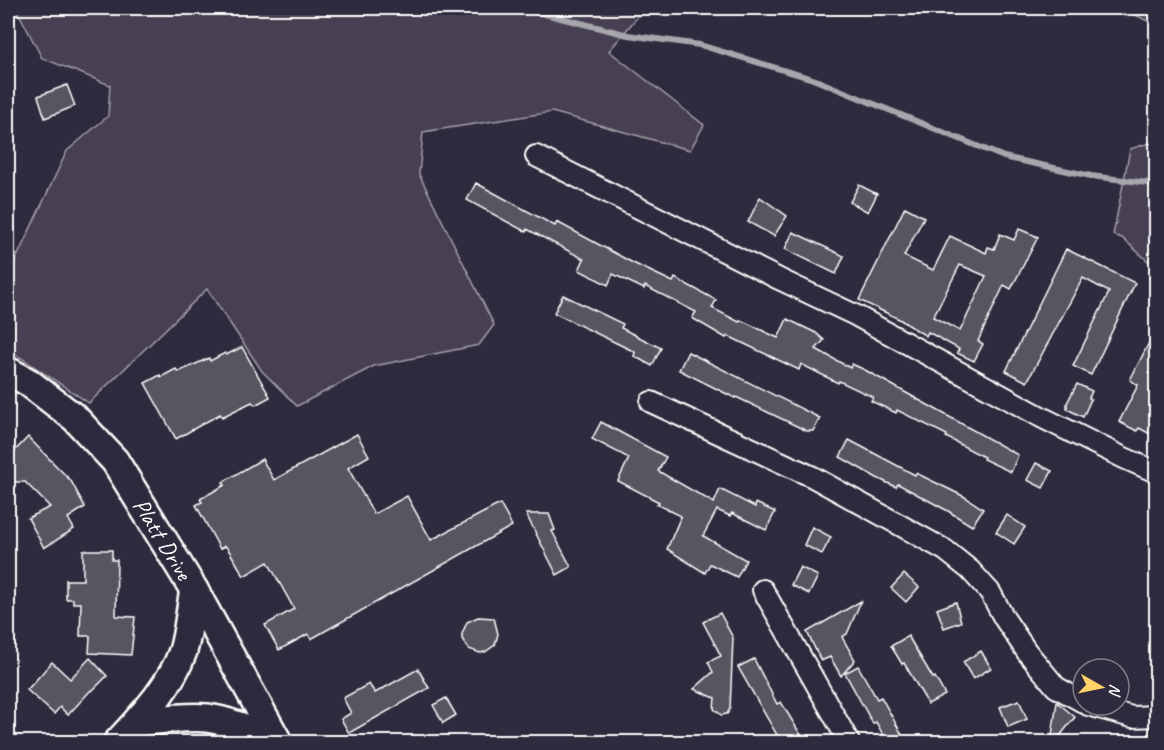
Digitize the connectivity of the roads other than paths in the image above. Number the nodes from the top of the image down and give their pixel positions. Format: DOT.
graph roads {
  1 [pos="536,156"];
  2 [pos="8,371"];
  3 [pos="651,402"];
  4 [pos="1156,471"];
  5 [pos="194,590"];
  6 [pos="763,590"];
  7 [pos="1071,695"];
  8 [pos="1156,716"];
  9 [pos="1131,717"];
  10 [pos="137,722"];
  11 [pos="118,742"];
  12 [pos="278,742"];
  13 [pos="849,742"];
  1 -- 4 [label="street"];
  2 -- 5 [label="street, Platt Drive"];
  3 -- 7 [label="street"];
  5 -- 10 [label="street"];
  5 -- 12 [label="street, Platt Drive"];
  6 -- 13 [label="street"];
  8 -- 9 [label="street"];
  10 -- 11 [label="street"];
  10 -- 12 [label="street"];
}
